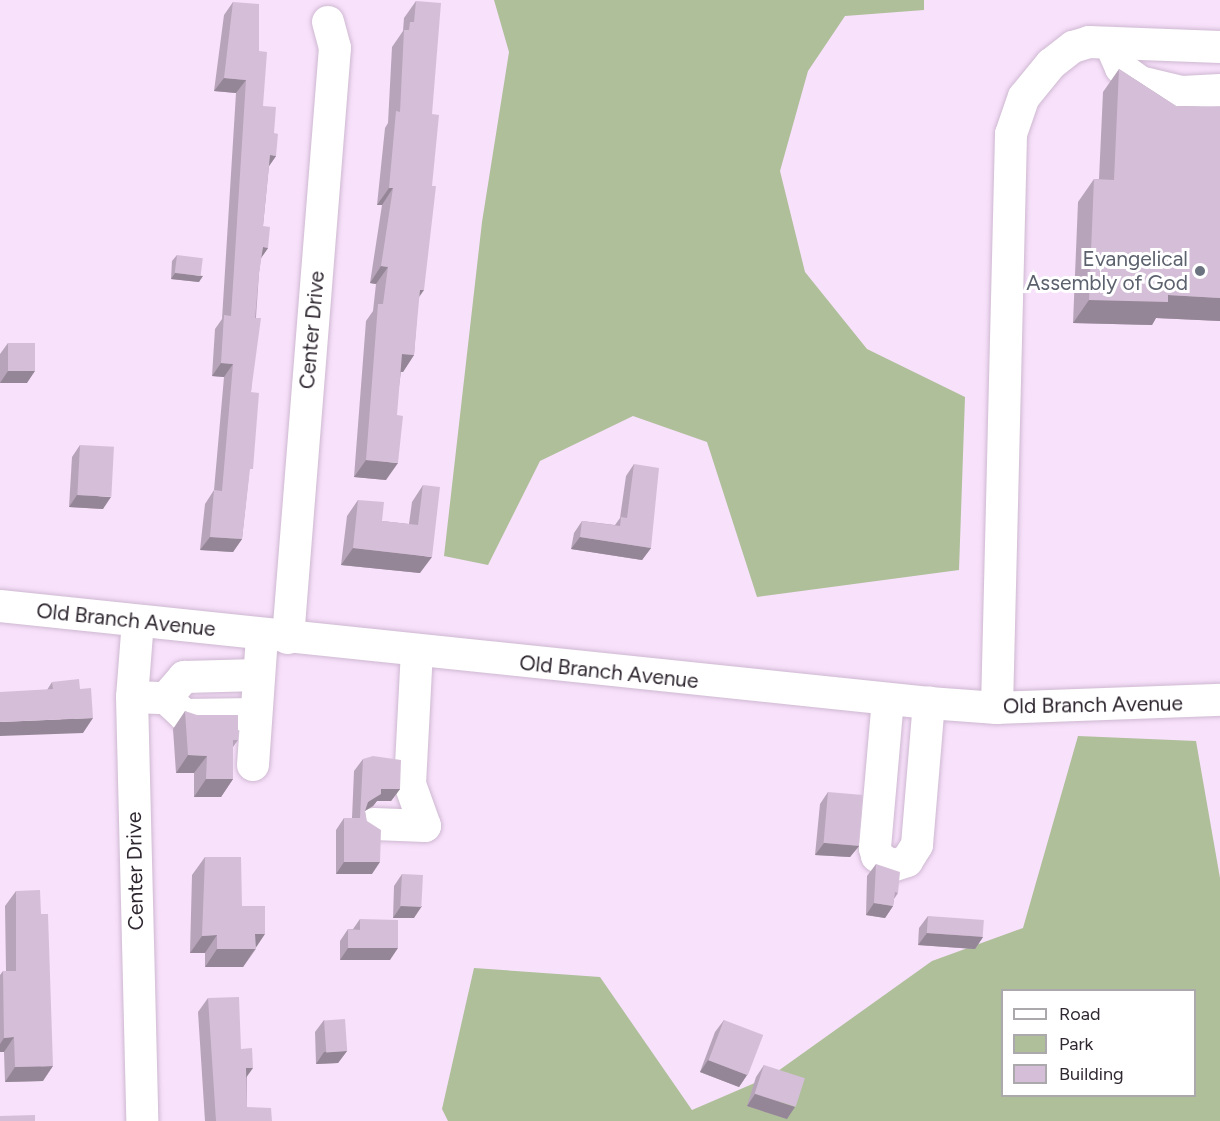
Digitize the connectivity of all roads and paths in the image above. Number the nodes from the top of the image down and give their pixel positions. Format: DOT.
graph roads {
  1 [pos="328,22"];
  2 [pos="1110,43"];
  3 [pos="1220,47"];
  4 [pos="1220,90"];
  5 [pos="0,606"];
  6 [pos="138,621"];
  7 [pos="275,636"];
  8 [pos="417,651"];
  9 [pos="259,675"];
  10 [pos="132,697"];
  11 [pos="166,698"];
  12 [pos="888,699"];
  13 [pos="1220,700"];
  14 [pos="929,703"];
  15 [pos="997,708"];
  16 [pos="256,714"];
  17 [pos="253,765"];
  18 [pos="374,824"];
  19 [pos="142,1121"];
  1 -- 7 [label="street, Center Drive"];
  2 -- 3 [label="street"];
  2 -- 4 [label="street"];
  2 -- 15 [label="street"];
  5 -- 6 [label="street, Old Branch Avenue"];
  6 -- 7 [label="street, Old Branch Avenue"];
  6 -- 10 [label="street, Center Drive"];
  7 -- 8 [label="street, Old Branch Avenue"];
  7 -- 9 [label="street, Center Drive"];
  8 -- 12 [label="street, Old Branch Avenue"];
  8 -- 18 [label="street"];
  9 -- 11 [label="street"];
  9 -- 16 [label="street, Center Drive"];
  10 -- 11 [label="street"];
  10 -- 19 [label="street, Center Drive"];
  11 -- 16 [label="street"];
  12 -- 14 [label="street, Old Branch Avenue"];
  12 -- 14 [label="street"];
  13 -- 15 [label="street, Old Branch Avenue"];
  14 -- 15 [label="street, Old Branch Avenue"];
  16 -- 17 [label="street, Center Drive"];
}
